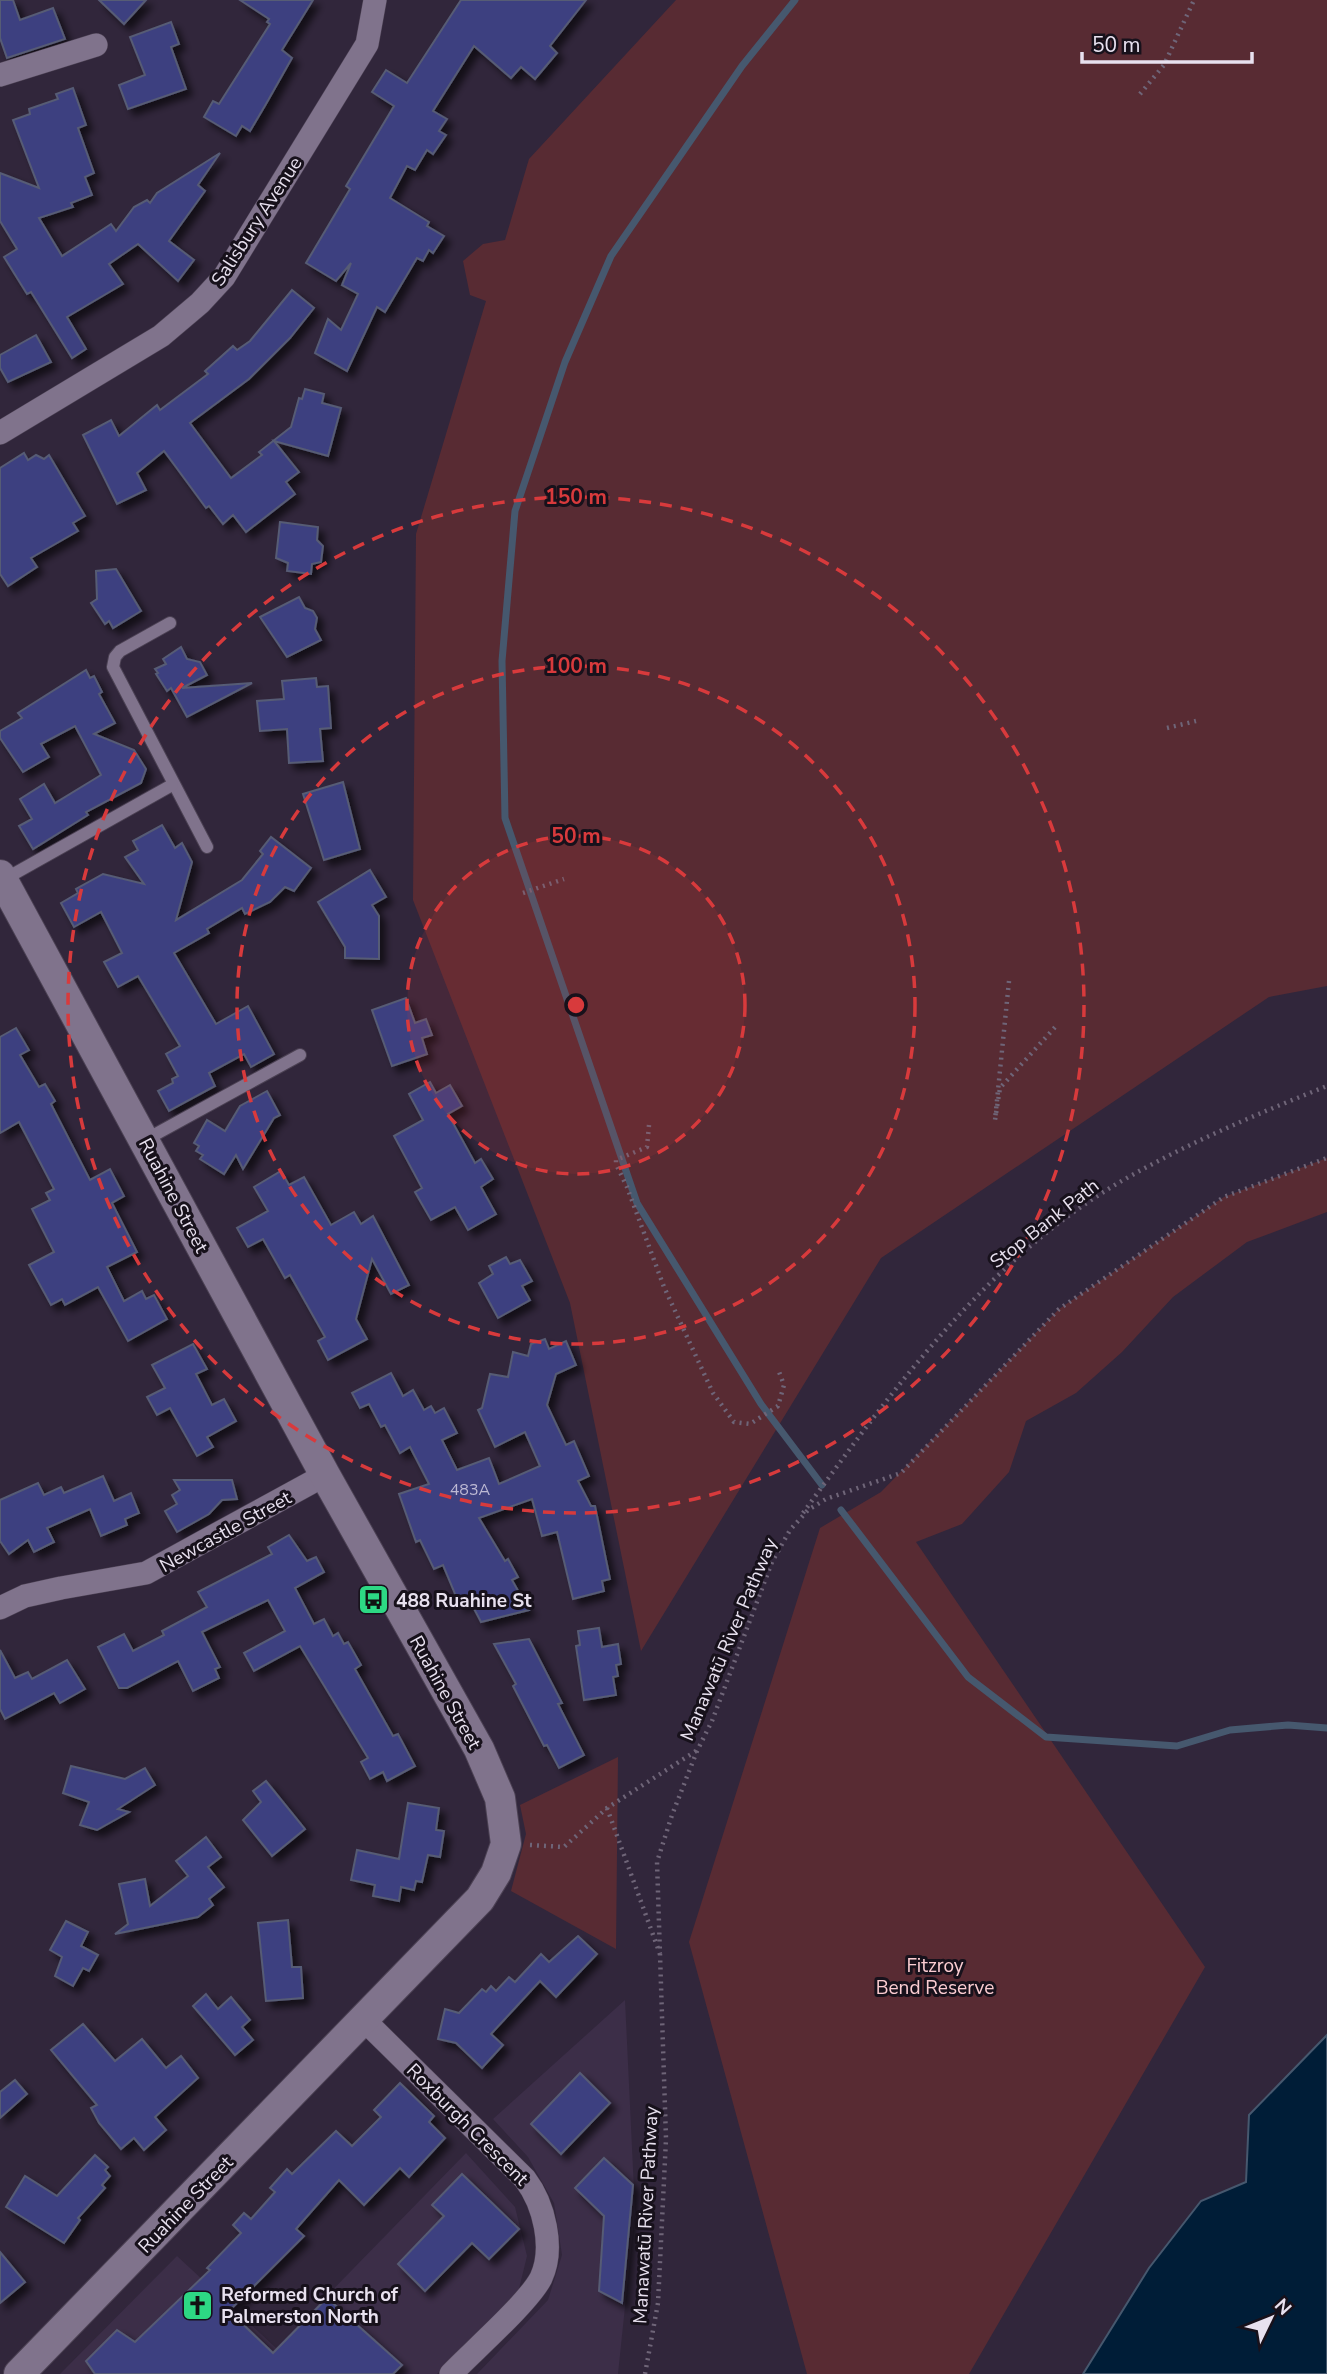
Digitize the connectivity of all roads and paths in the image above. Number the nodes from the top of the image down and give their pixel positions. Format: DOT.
graph roads {
  1 [pos="375,0"];
  2 [pos="1194,0"];
  3 [pos="96,45"];
  4 [pos="0,75"];
  5 [pos="1140,94"];
  6 [pos="0,433"];
  7 [pos="170,624"];
  8 [pos="1196,722"];
  9 [pos="1167,728"];
  10 [pos="172,785"];
  11 [pos="207,847"];
  12 [pos="1,878"];
  13 [pos="564,879"];
  14 [pos="523,893"];
  15 [pos="1009,981"];
  16 [pos="1057,1025"];
  17 [pos="300,1055"];
  18 [pos="1327,1086"];
  19 [pos="649,1125"];
  20 [pos="145,1140"];
  21 [pos="1327,1158"];
  22 [pos="778,1368"];
  23 [pos="325,1475"];
  24 [pos="790,1530"];
  25 [pos="0,1608"];
  26 [pos="697,1751"];
  27 [pos="607,1808"];
  28 [pos="506,1844"];
  29 [pos="662,1958"];
  30 [pos="364,2021"];
  31 [pos="19,2374"];
  32 [pos="451,2374"];
  33 [pos="645,2374"];
  1 -- 6 [label="street, Salisbury Avenue"];
  2 -- 5 [label="path"];
  3 -- 4 [label="street"];
  7 -- 10 [label="lane"];
  8 -- 9 [label="path"];
  10 -- 11 [label="lane"];
  10 -- 12 [label="lane"];
  12 -- 20 [label="street, Ruahine Street"];
  13 -- 14 [label="path"];
  15 -- 16 [label="path"];
  17 -- 20 [label="lane"];
  18 -- 24 [label="path, Stop Bank Path"];
  19 -- 22 [label="path"];
  20 -- 23 [label="street, Ruahine Street"];
  21 -- 24 [label="path, Manawatū River Pathway"];
  23 -- 25 [label="street, Newcastle Street"];
  23 -- 28 [label="street, Ruahine Street"];
  24 -- 26 [label="path, Manawatū River Pathway"];
  26 -- 27 [label="path"];
  26 -- 29 [label="path, Manawatū River Pathway"];
  27 -- 28 [label="path"];
  27 -- 29 [label="path"];
  28 -- 30 [label="street, Ruahine Street"];
  29 -- 33 [label="path, Manawatū River Pathway"];
  30 -- 31 [label="street, Ruahine Street"];
  30 -- 32 [label="street, Roxburgh Crescent"];
}
